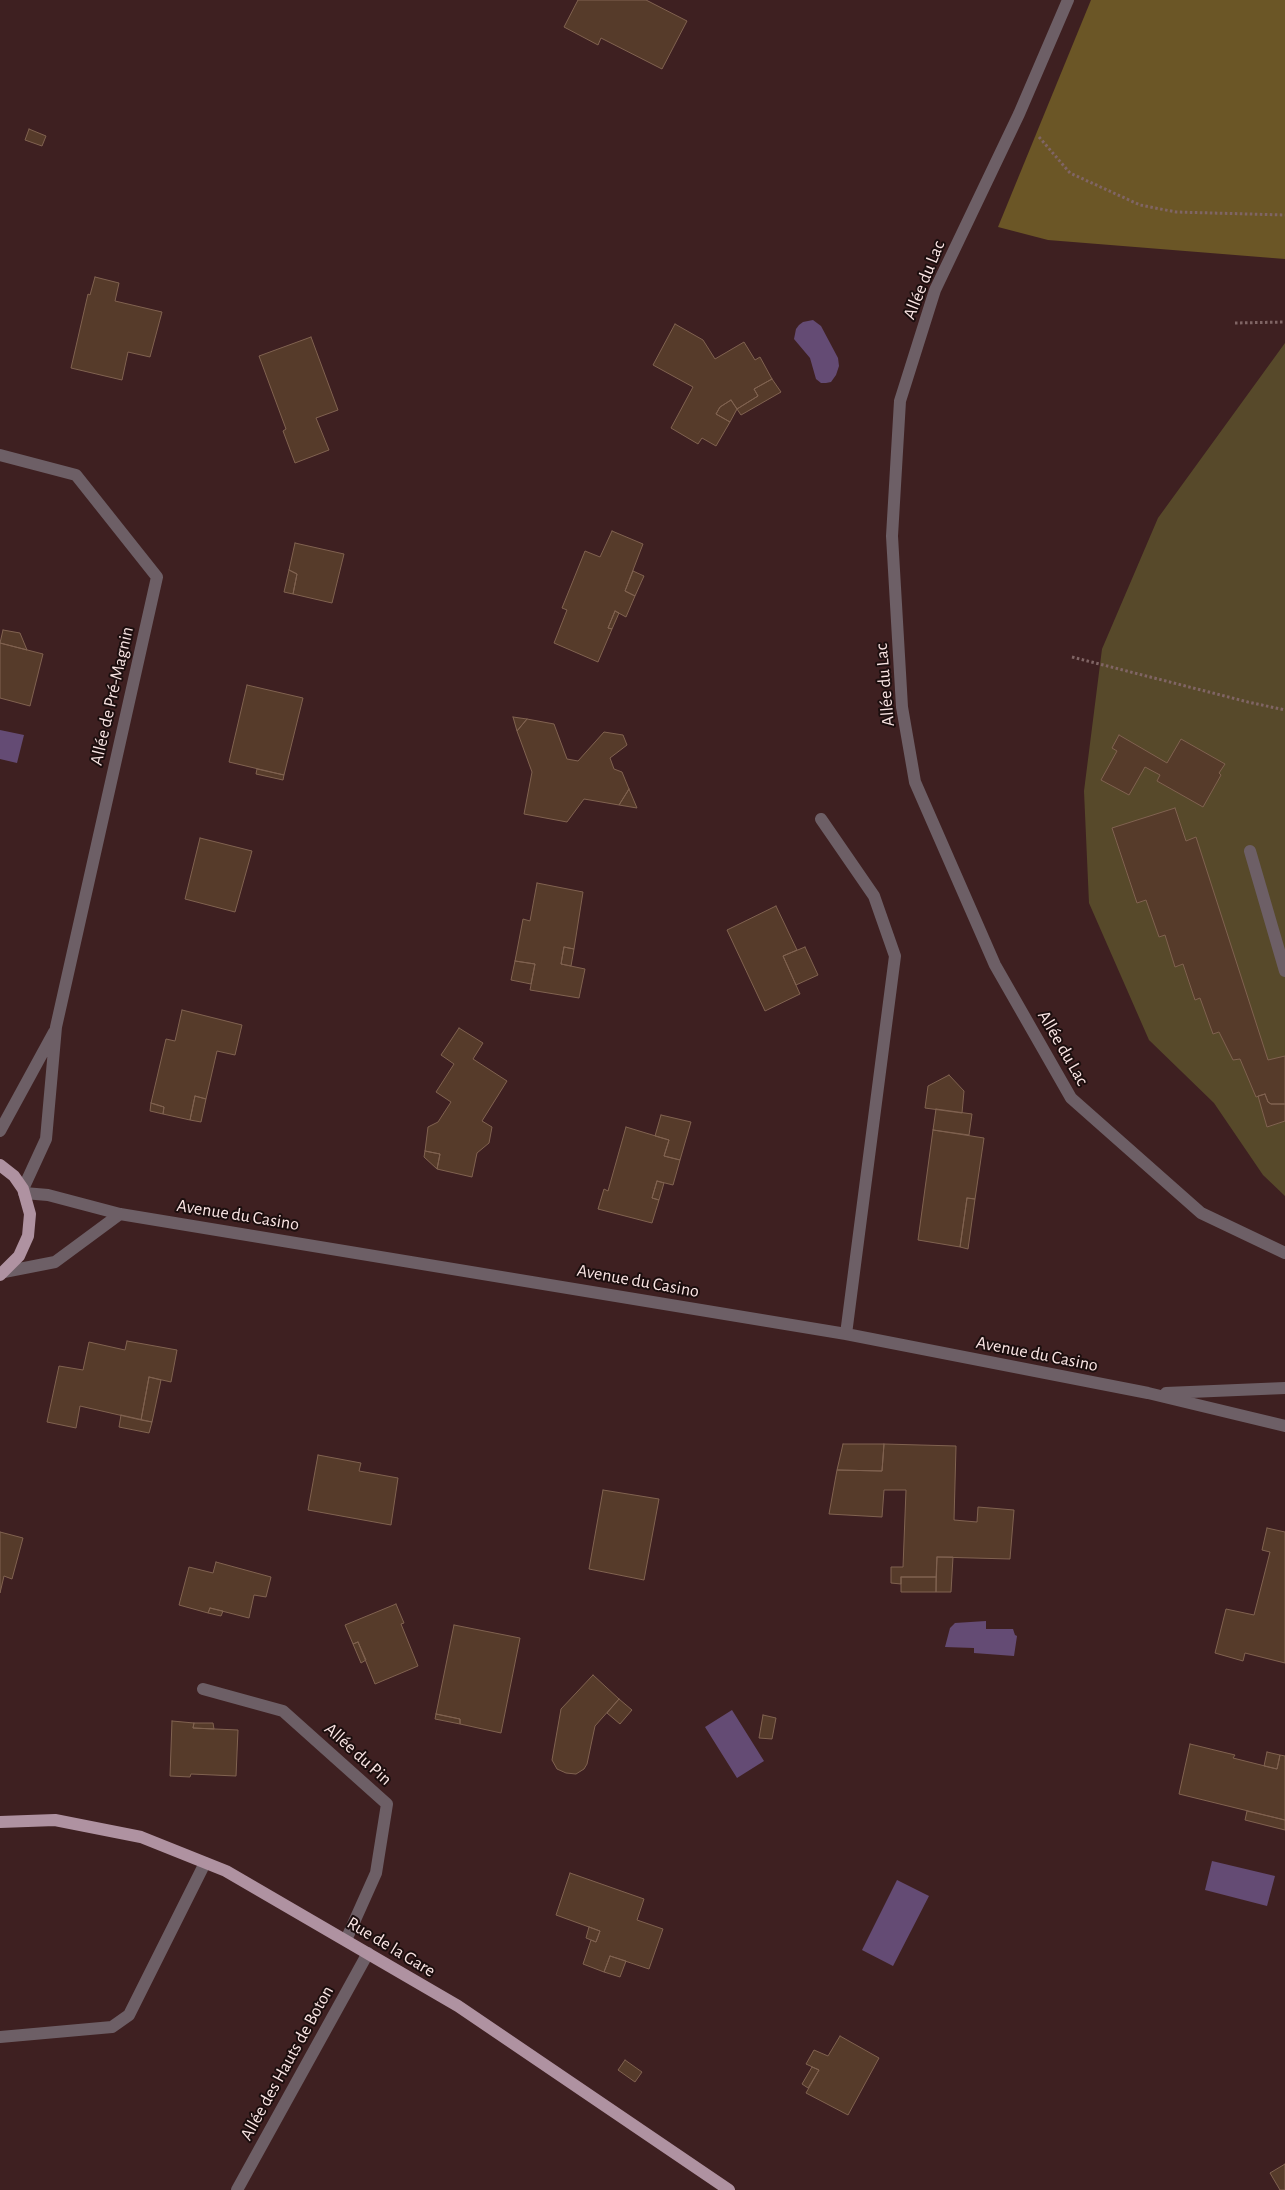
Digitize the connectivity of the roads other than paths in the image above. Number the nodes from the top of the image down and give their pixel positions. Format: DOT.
graph roads {
  1 [pos="1068,0"];
  2 [pos="0,455"];
  3 [pos="821,819"];
  4 [pos="1250,851"];
  5 [pos="1285,971"];
  6 [pos="56,1027"];
  7 [pos="0,1131"];
  8 [pos="0,1165"];
  9 [pos="24,1191"];
  10 [pos="120,1214"];
  11 [pos="1285,1253"];
  12 [pos="2,1273"];
  13 [pos="846,1334"];
  14 [pos="1285,1388"];
  15 [pos="1148,1393"];
  16 [pos="1285,1426"];
  17 [pos="203,1689"];
  18 [pos="0,1822"];
  19 [pos="205,1863"];
  20 [pos="346,1940"];
  21 [pos="368,1953"];
  22 [pos="0,2037"];
  23 [pos="237,2190"];
  24 [pos="729,2190"];
  1 -- 11 [label="street, Allée du Lac"];
  2 -- 6 [label="street, Allée de Pré-Magnin"];
  3 -- 13 [label="street"];
  4 -- 5 [label="street"];
  6 -- 7 [label="street, Allée de Pré-Magnin"];
  6 -- 9 [label="street, Allée de Pré-Magnin"];
  8 -- 9 [label="main road"];
  9 -- 10 [label="street, Avenue du Casino"];
  9 -- 12 [label="main road"];
  10 -- 12 [label="street"];
  10 -- 13 [label="street, Avenue du Casino"];
  13 -- 15 [label="street, Avenue du Casino"];
  14 -- 15 [label="street"];
  15 -- 16 [label="street"];
  17 -- 20 [label="street, Allée du Pin"];
  18 -- 19 [label="main road, Rue de la Gare"];
  19 -- 20 [label="main road, Rue de la Gare"];
  19 -- 22 [label="street"];
  20 -- 21 [label="main road, Rue de la Gare"];
  21 -- 23 [label="street, Allée des Hauts de Boton"];
  21 -- 24 [label="main road, Rue de la Gare"];
}
